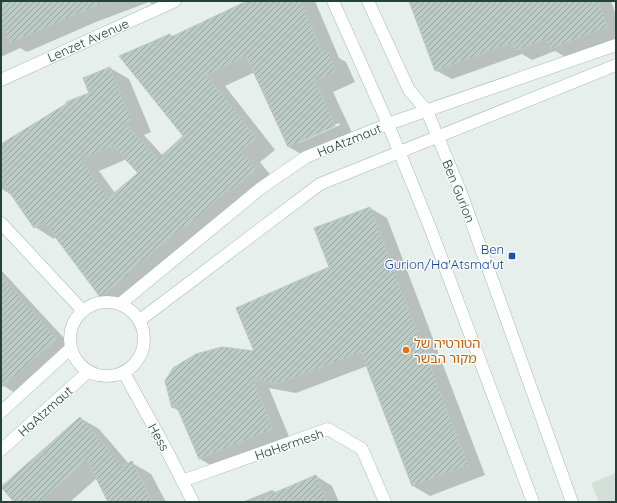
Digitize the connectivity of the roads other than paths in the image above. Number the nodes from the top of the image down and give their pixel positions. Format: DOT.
graph roads {
  1 [pos="175,1"];
  2 [pos="333,1"];
  3 [pos="368,1"];
  4 [pos="616,45"];
  5 [pos="616,65"];
  6 [pos="1,80"];
  7 [pos="426,111"];
  8 [pos="388,124"];
  9 [pos="438,138"];
  10 [pos="399,152"];
  11 [pos="1,223"];
  12 [pos="120,304"];
  13 [pos="83,311"];
  14 [pos="140,320"];
  15 [pos="71,348"];
  16 [pos="88,372"];
  17 [pos="124,373"];
  18 [pos="1,412"];
  19 [pos="1,450"];
  20 [pos="182,481"];
  21 [pos="192,502"];
  22 [pos="385,502"];
  23 [pos="533,502"];
  24 [pos="572,502"];
  1 -- 6 [label="street, Lenzet Avenue"];
  2 -- 8 [label="street"];
  3 -- 7 [label="street, Ben Gurion"];
  4 -- 7 [label="street, HaAtzmaut"];
  5 -- 9 [label="street"];
  7 -- 8 [label="street, HaAtzmaut"];
  7 -- 9 [label="street, Ben Gurion"];
  8 -- 10 [label="street"];
  8 -- 12 [label="street, HaAtzmaut"];
  9 -- 10 [label="street"];
  9 -- 24 [label="street, Ben Gurion"];
  10 -- 14 [label="street"];
  10 -- 23 [label="street"];
  11 -- 13 [label="street"];
  12 -- 13 [label="street"];
  12 -- 14 [label="street"];
  13 -- 15 [label="street"];
  14 -- 17 [label="street"];
  15 -- 16 [label="street"];
  15 -- 18 [label="street"];
  16 -- 17 [label="street"];
  16 -- 19 [label="street, HaAtzmaut"];
  17 -- 20 [label="street, Hess"];
  20 -- 21 [label="street, Hess"];
  20 -- 22 [label="street, HaHermesh"];
}
